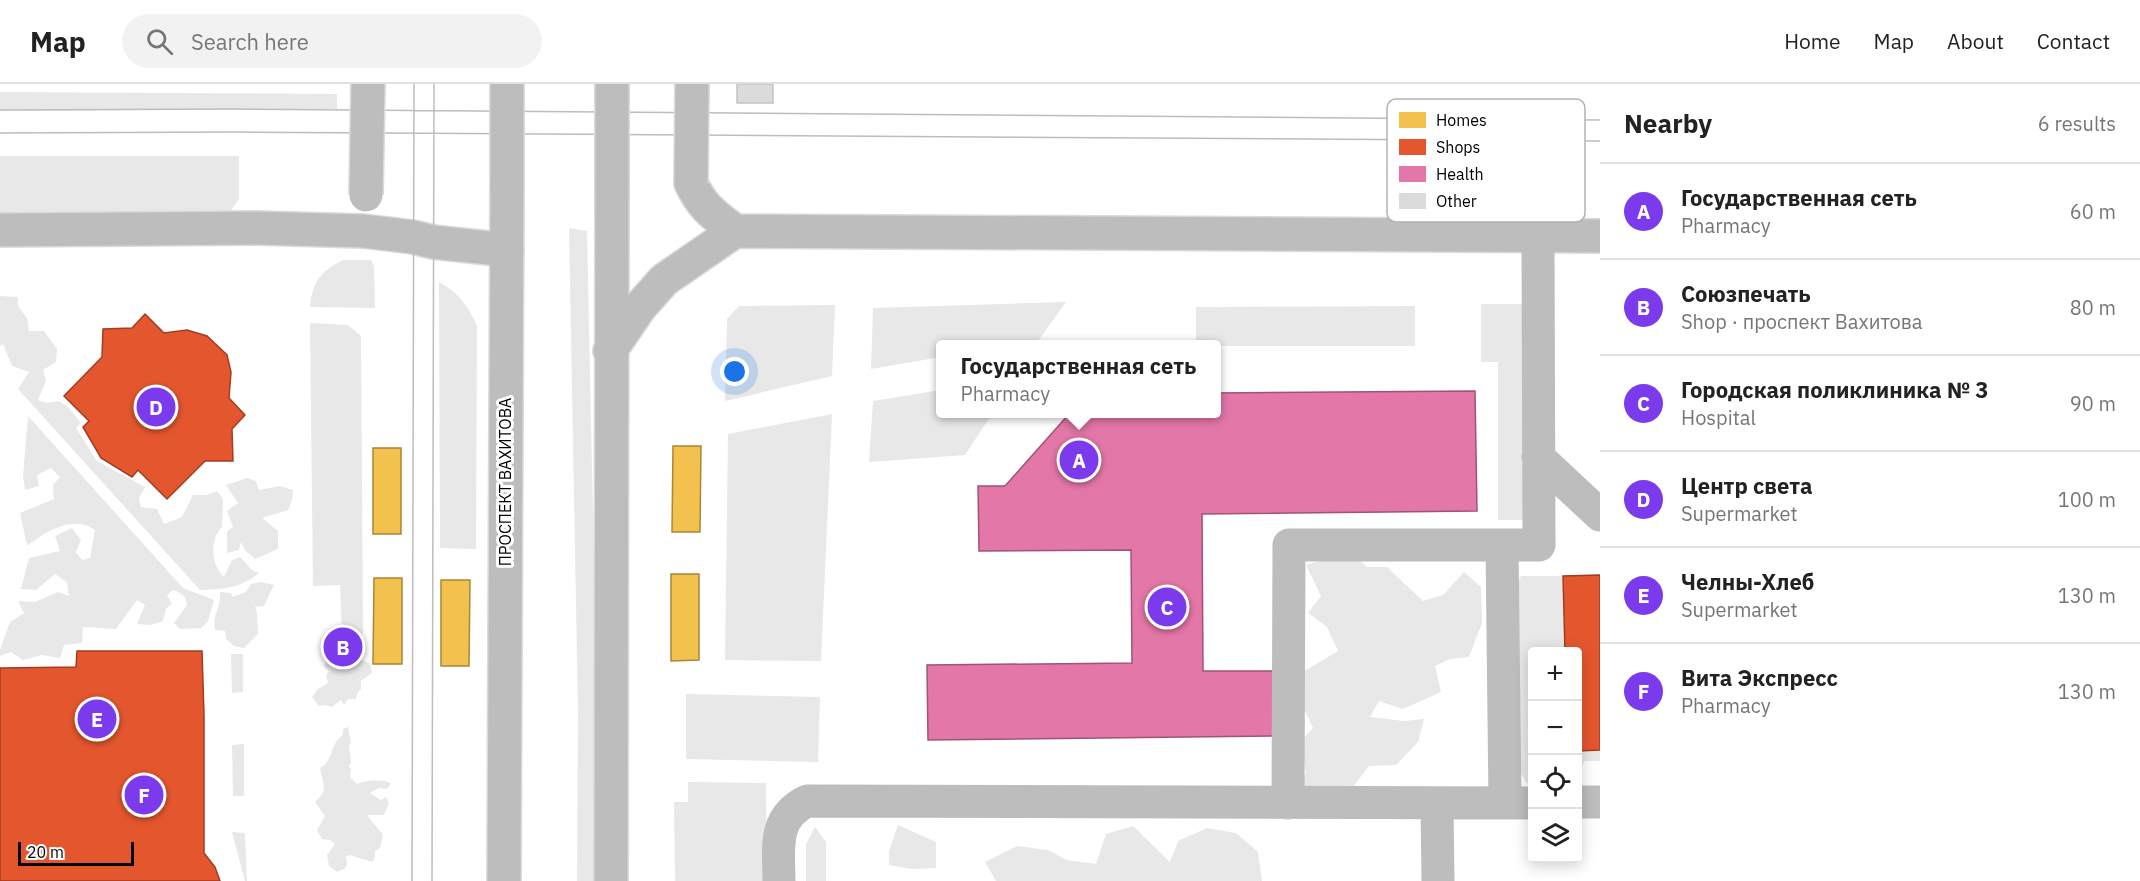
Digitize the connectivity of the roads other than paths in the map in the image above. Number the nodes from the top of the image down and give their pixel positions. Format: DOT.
graph roads {
  1 [pos="368,84"];
  2 [pos="507,84"];
  3 [pos="612,84"];
  4 [pos="692,84"];
  5 [pos="0,230"];
  6 [pos="363,231"];
  7 [pos="735,231"];
  8 [pos="1538,236"];
  9 [pos="1600,236"];
  10 [pos="507,250"];
  11 [pos="610,351"];
  12 [pos="1538,457"];
  13 [pos="1600,515"];
  14 [pos="1502,545"];
  15 [pos="1582,802"];
  16 [pos="1600,802"];
  17 [pos="1288,803"];
  18 [pos="1519,803"];
  19 [pos="1437,804"];
  20 [pos="612,880"];
  21 [pos="504,881"];
  22 [pos="779,881"];
  23 [pos="1438,881"];
  1 -- 6 [label="main road, bridge"];
  2 -- 10 [label="main road, ПРОСПЕКТ ВАХИТОВА, bridge"];
  3 -- 11 [label="main road, bridge"];
  4 -- 7 [label="main road, bridge"];
  5 -- 6 [label="main road"];
  6 -- 10 [label="main road"];
  7 -- 8 [label="main road"];
  7 -- 11 [label="main road"];
  8 -- 9 [label="main road"];
  8 -- 12 [label="main road"];
  10 -- 21 [label="main road, ПРОСПЕКТ ВАХИТОВА"];
  11 -- 20 [label="main road"];
  12 -- 13 [label="main road"];
  12 -- 14 [label="main road"];
  14 -- 17 [label="main road"];
  14 -- 18 [label="main road"];
  15 -- 16 [label="main road"];
  17 -- 19 [label="main road"];
  17 -- 22 [label="main road"];
  18 -- 19 [label="main road"];
  19 -- 23 [label="main road"];
}
